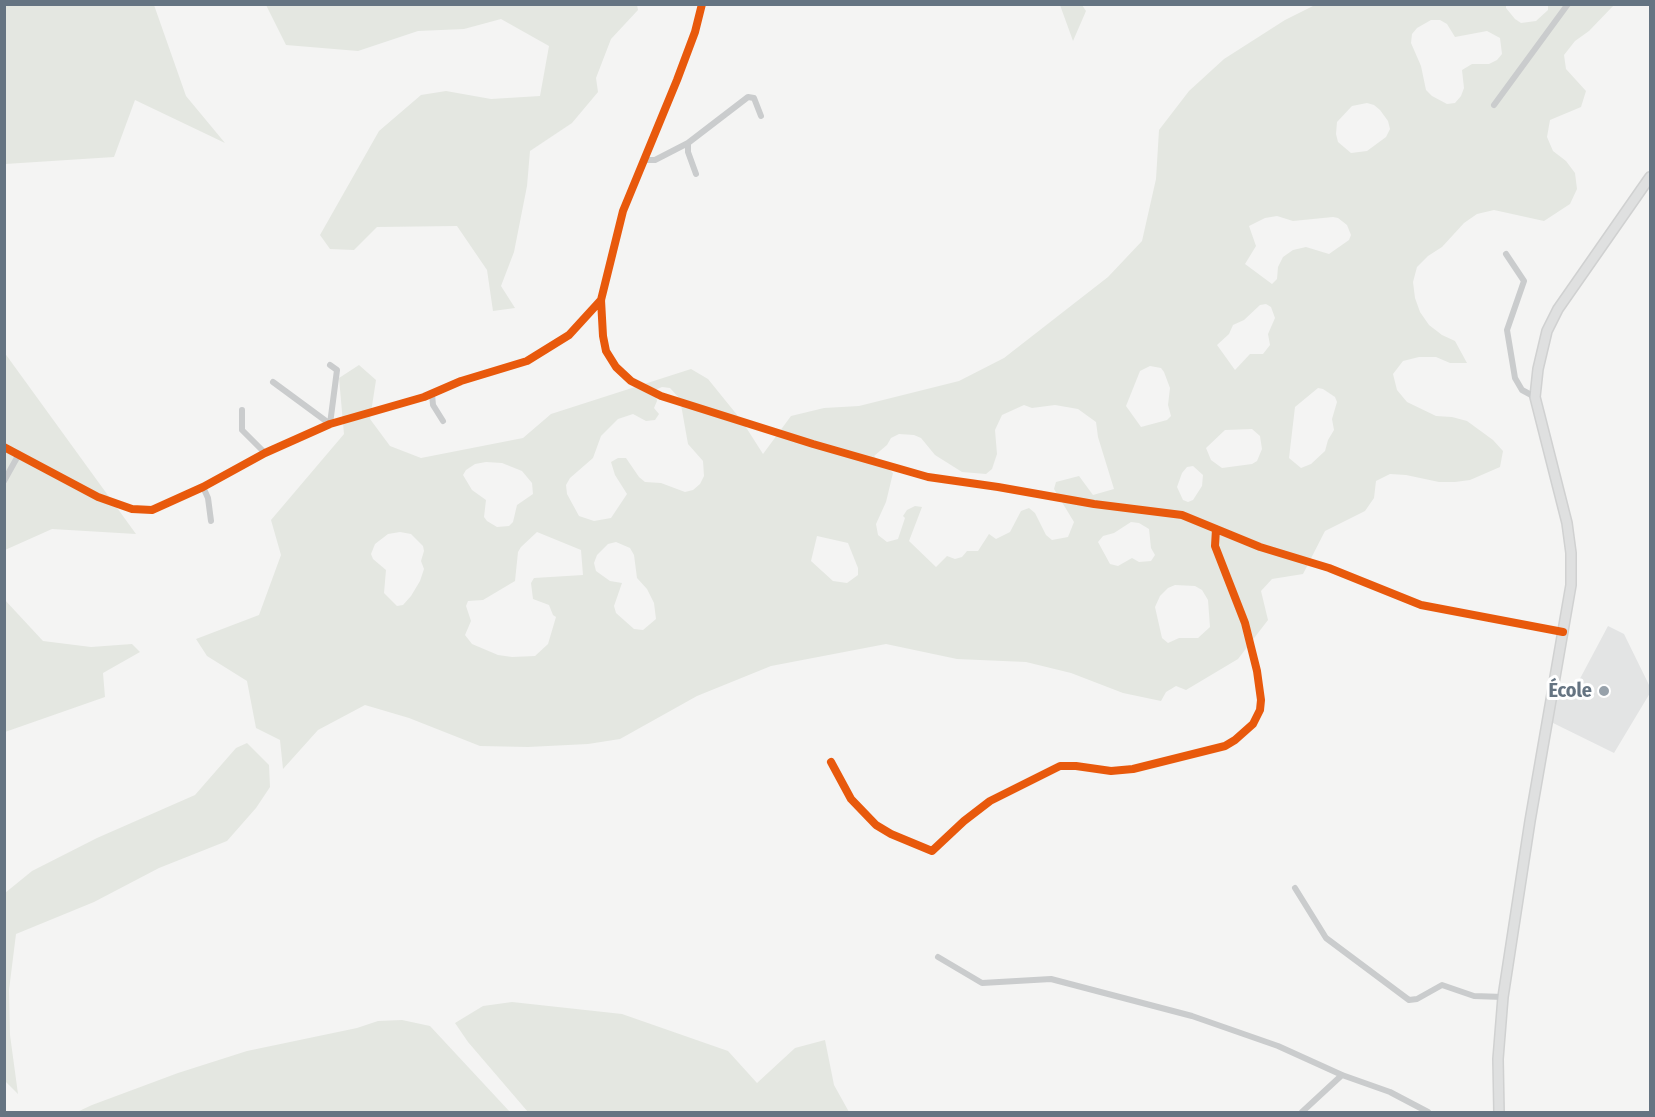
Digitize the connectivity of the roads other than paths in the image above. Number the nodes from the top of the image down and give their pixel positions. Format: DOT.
graph roads {
  1 [pos="702,4"];
  2 [pos="1569,4"];
  3 [pos="1494,105"];
  4 [pos="761,116"];
  5 [pos="688,143"];
  6 [pos="645,160"];
  7 [pos="696,174"];
  8 [pos="1650,177"];
  9 [pos="1506,254"];
  10 [pos="601,300"];
  11 [pos="330,365"];
  12 [pos="273,382"];
  13 [pos="432,394"];
  14 [pos="1535,397"];
  15 [pos="242,410"];
  16 [pos="443,421"];
  17 [pos="330,424"];
  18 [pos="4,447"];
  19 [pos="265,453"];
  20 [pos="19,454"];
  21 [pos="4,481"];
  22 [pos="203,487"];
  23 [pos="211,521"];
  24 [pos="1216,529"];
  25 [pos="1563,632"];
  26 [pos="831,762"];
  27 [pos="1295,888"];
  28 [pos="938,957"];
  29 [pos="1503,997"];
  30 [pos="1342,1075"];
  31 [pos="1302,1113"];
  32 [pos="1428,1113"];
  33 [pos="1499,1113"];
  1 -- 6 [label="street"];
  2 -- 3 [label="street"];
  4 -- 5 [label="street"];
  5 -- 6 [label="street"];
  5 -- 7 [label="street"];
  6 -- 10 [label="street"];
  8 -- 14 [label="main road"];
  9 -- 14 [label="street"];
  10 -- 13 [label="street"];
  10 -- 24 [label="street"];
  11 -- 17 [label="street"];
  12 -- 17 [label="street"];
  13 -- 16 [label="street"];
  13 -- 17 [label="street"];
  14 -- 25 [label="main road"];
  15 -- 19 [label="street"];
  17 -- 19 [label="street"];
  18 -- 20 [label="street"];
  19 -- 22 [label="street"];
  20 -- 21 [label="street"];
  20 -- 22 [label="street"];
  22 -- 23 [label="street"];
  24 -- 25 [label="street"];
  24 -- 26 [label="street"];
  25 -- 29 [label="main road"];
  27 -- 29 [label="street"];
  28 -- 30 [label="street"];
  29 -- 33 [label="main road"];
  30 -- 31 [label="street"];
  30 -- 32 [label="street"];
}
